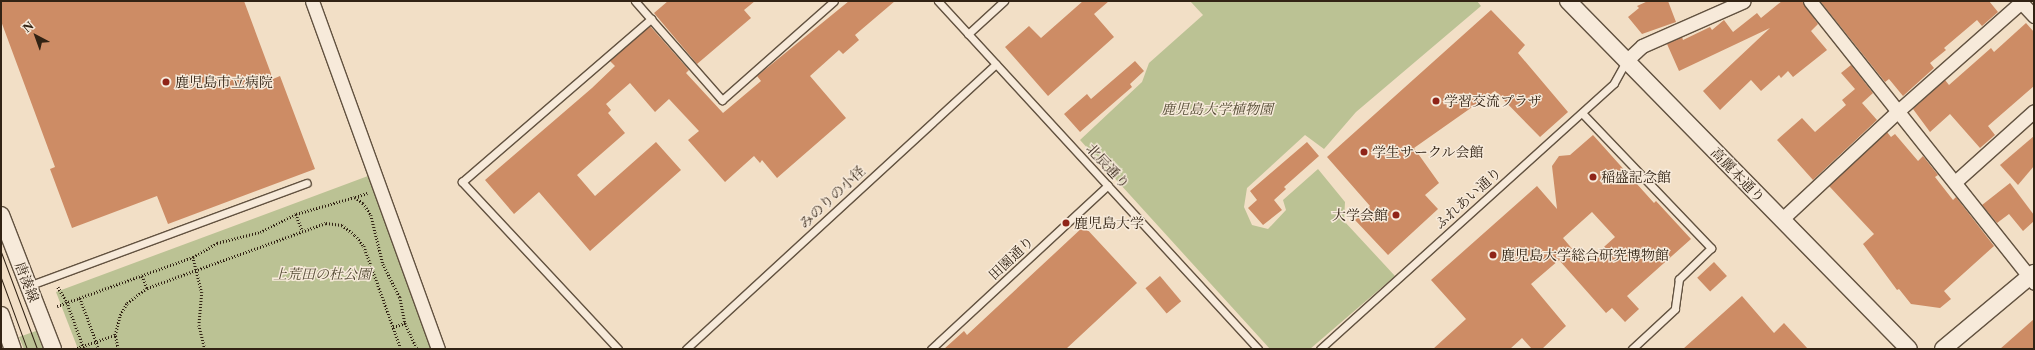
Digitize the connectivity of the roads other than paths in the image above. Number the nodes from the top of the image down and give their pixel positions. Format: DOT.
graph roads {
  1 [pos="312,1"];
  2 [pos="834,1"];
  3 [pos="938,1"];
  4 [pos="1004,1"];
  5 [pos="1568,1"];
  6 [pos="1744,1"];
  7 [pos="1810,1"];
  8 [pos="638,2"];
  9 [pos="2021,2"];
  10 [pos="2034,16"];
  11 [pos="651,19"];
  12 [pos="968,34"];
  13 [pos="1626,61"];
  14 [pos="996,64"];
  15 [pos="1898,111"];
  16 [pos="2034,111"];
  17 [pos="1582,113"];
  18 [pos="1955,182"];
  19 [pos="307,183"];
  20 [pos="1108,185"];
  21 [pos="1,215"];
  22 [pos="1781,220"];
  23 [pos="2032,278"];
  24 [pos="28,286"];
  25 [pos="1,315"];
  26 [pos="14,349"];
  27 [pos="53,349"];
  28 [pos="438,349"];
  29 [pos="618,349"];
  30 [pos="686,349"];
  31 [pos="931,349"];
  32 [pos="1258,349"];
  33 [pos="1320,349"];
  34 [pos="1632,349"];
  35 [pos="1910,349"];
  36 [pos="1943,349"];
  1 -- 28 [label="street"];
  2 -- 11 [label="lane"];
  3 -- 12 [label="lane, 北辰通り"];
  4 -- 12 [label="lane"];
  5 -- 13 [label="street, 高麗本通り"];
  6 -- 13 [label="street"];
  7 -- 15 [label="street"];
  8 -- 11 [label="lane"];
  9 -- 10 [label="street"];
  9 -- 15 [label="street"];
  11 -- 29 [label="lane"];
  12 -- 14 [label="lane, 北辰通り"];
  13 -- 17 [label="lane, ふれあい通り"];
  13 -- 22 [label="street, 高麗本通り"];
  14 -- 20 [label="lane, 北辰通り"];
  14 -- 30 [label="lane, みのりの小径"];
  15 -- 18 [label="street"];
  15 -- 22 [label="street"];
  16 -- 18 [label="street"];
  17 -- 33 [label="lane, ふれあい通り"];
  17 -- 34 [label="lane"];
  18 -- 23 [label="street"];
  19 -- 24 [label="lane"];
  20 -- 31 [label="lane, 田園通り"];
  20 -- 32 [label="lane, 北辰通り"];
  21 -- 24 [label="street, 唐湊線"];
  22 -- 35 [label="street, 高麗本通り"];
  23 -- 36 [label="street"];
  24 -- 27 [label="street, 唐湊線"];
  25 -- 26 [label="street"];
}
